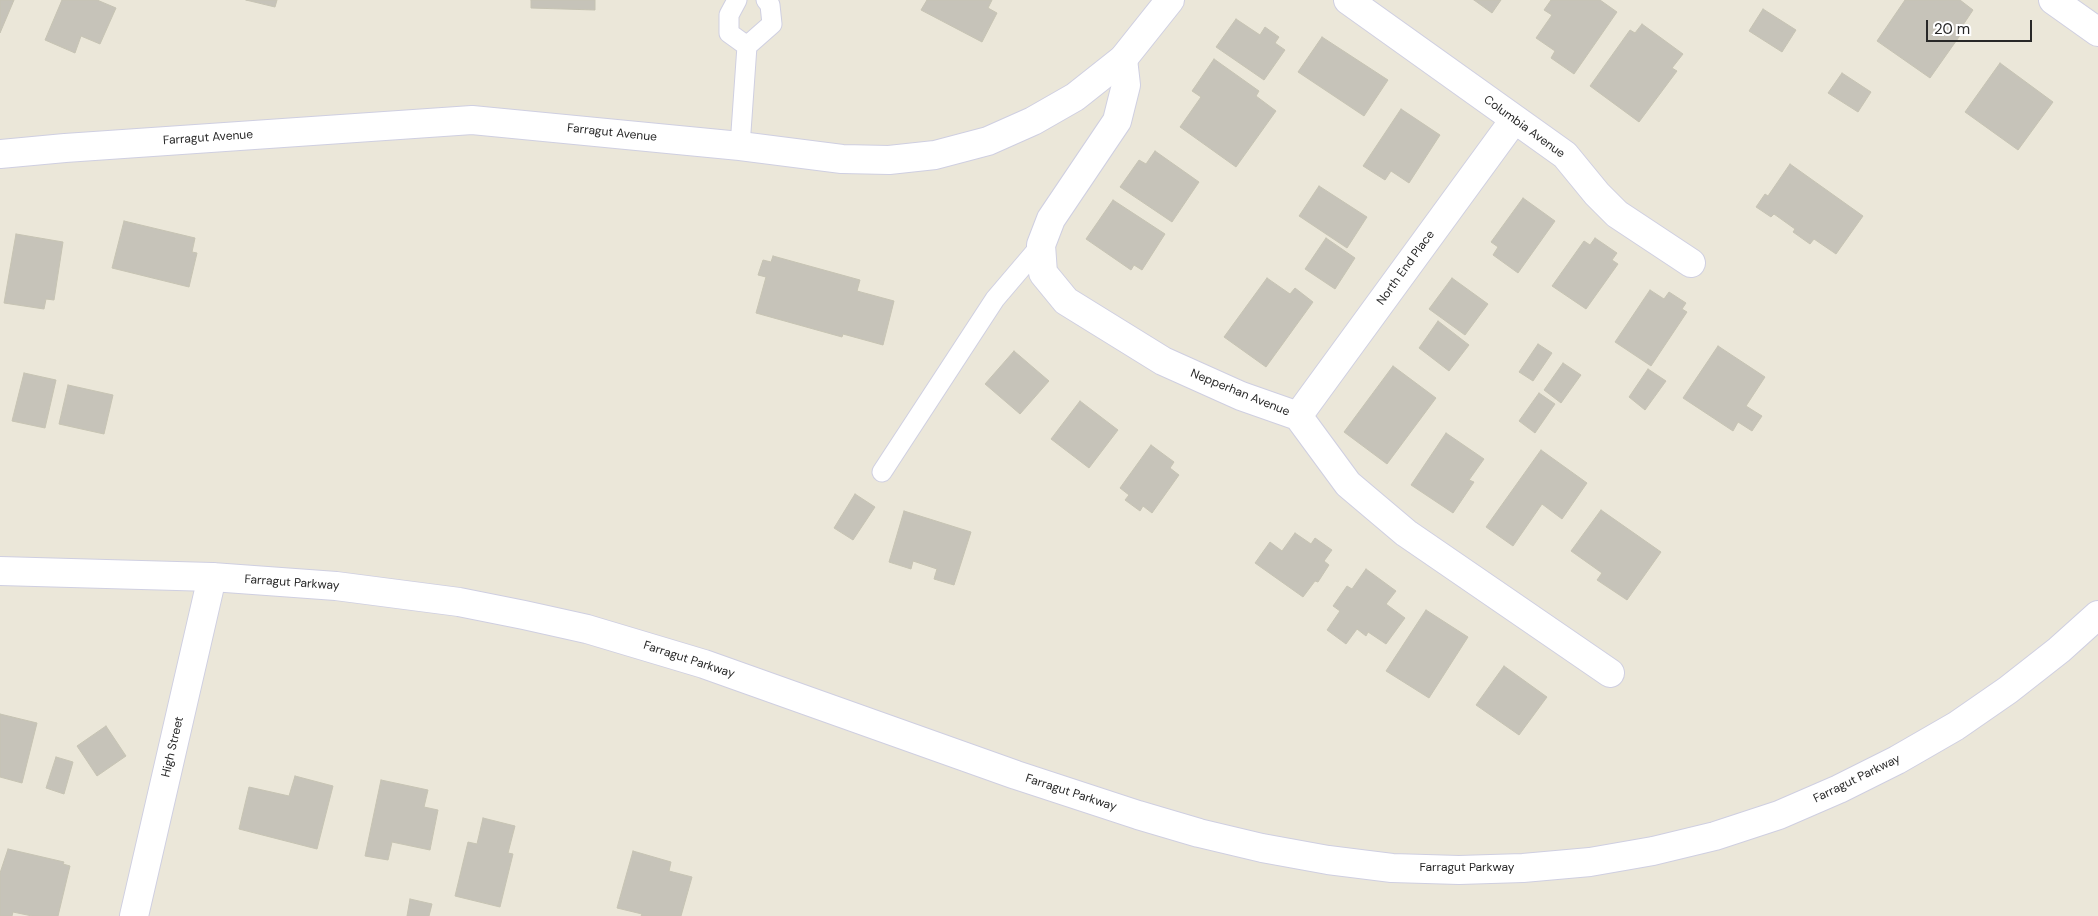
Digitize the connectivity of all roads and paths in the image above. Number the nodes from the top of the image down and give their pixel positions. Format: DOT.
graph roads {
  1 [pos="737,0"];
  2 [pos="766,0"];
  3 [pos="1170,0"];
  4 [pos="1348,0"];
  5 [pos="2053,0"];
  6 [pos="2098,32"];
  7 [pos="748,46"];
  8 [pos="1124,59"];
  9 [pos="1514,120"];
  10 [pos="740,146"];
  11 [pos="0,154"];
  12 [pos="1041,245"];
  13 [pos="1691,263"];
  14 [pos="1298,416"];
  15 [pos="882,472"];
  16 [pos="0,570"];
  17 [pos="212,577"];
  18 [pos="2098,615"];
  19 [pos="1610,673"];
  20 [pos="134,916"];
  1 -- 7 [label="lane"];
  2 -- 7 [label="lane"];
  3 -- 8 [label="street, Farragut Avenue"];
  4 -- 9 [label="street, Columbia Avenue"];
  5 -- 6 [label="street"];
  7 -- 10 [label="lane"];
  8 -- 10 [label="street, Farragut Avenue"];
  8 -- 12 [label="street, Nepperhan Avenue"];
  9 -- 13 [label="street, Columbia Avenue"];
  9 -- 14 [label="street, North End Place"];
  10 -- 11 [label="street, Farragut Avenue"];
  12 -- 14 [label="street, Nepperhan Avenue"];
  12 -- 15 [label="lane"];
  14 -- 19 [label="street, Nepperhan Avenue"];
  16 -- 17 [label="street, Farragut Parkway"];
  17 -- 18 [label="street, Farragut Parkway"];
  17 -- 20 [label="street, High Street"];
}
